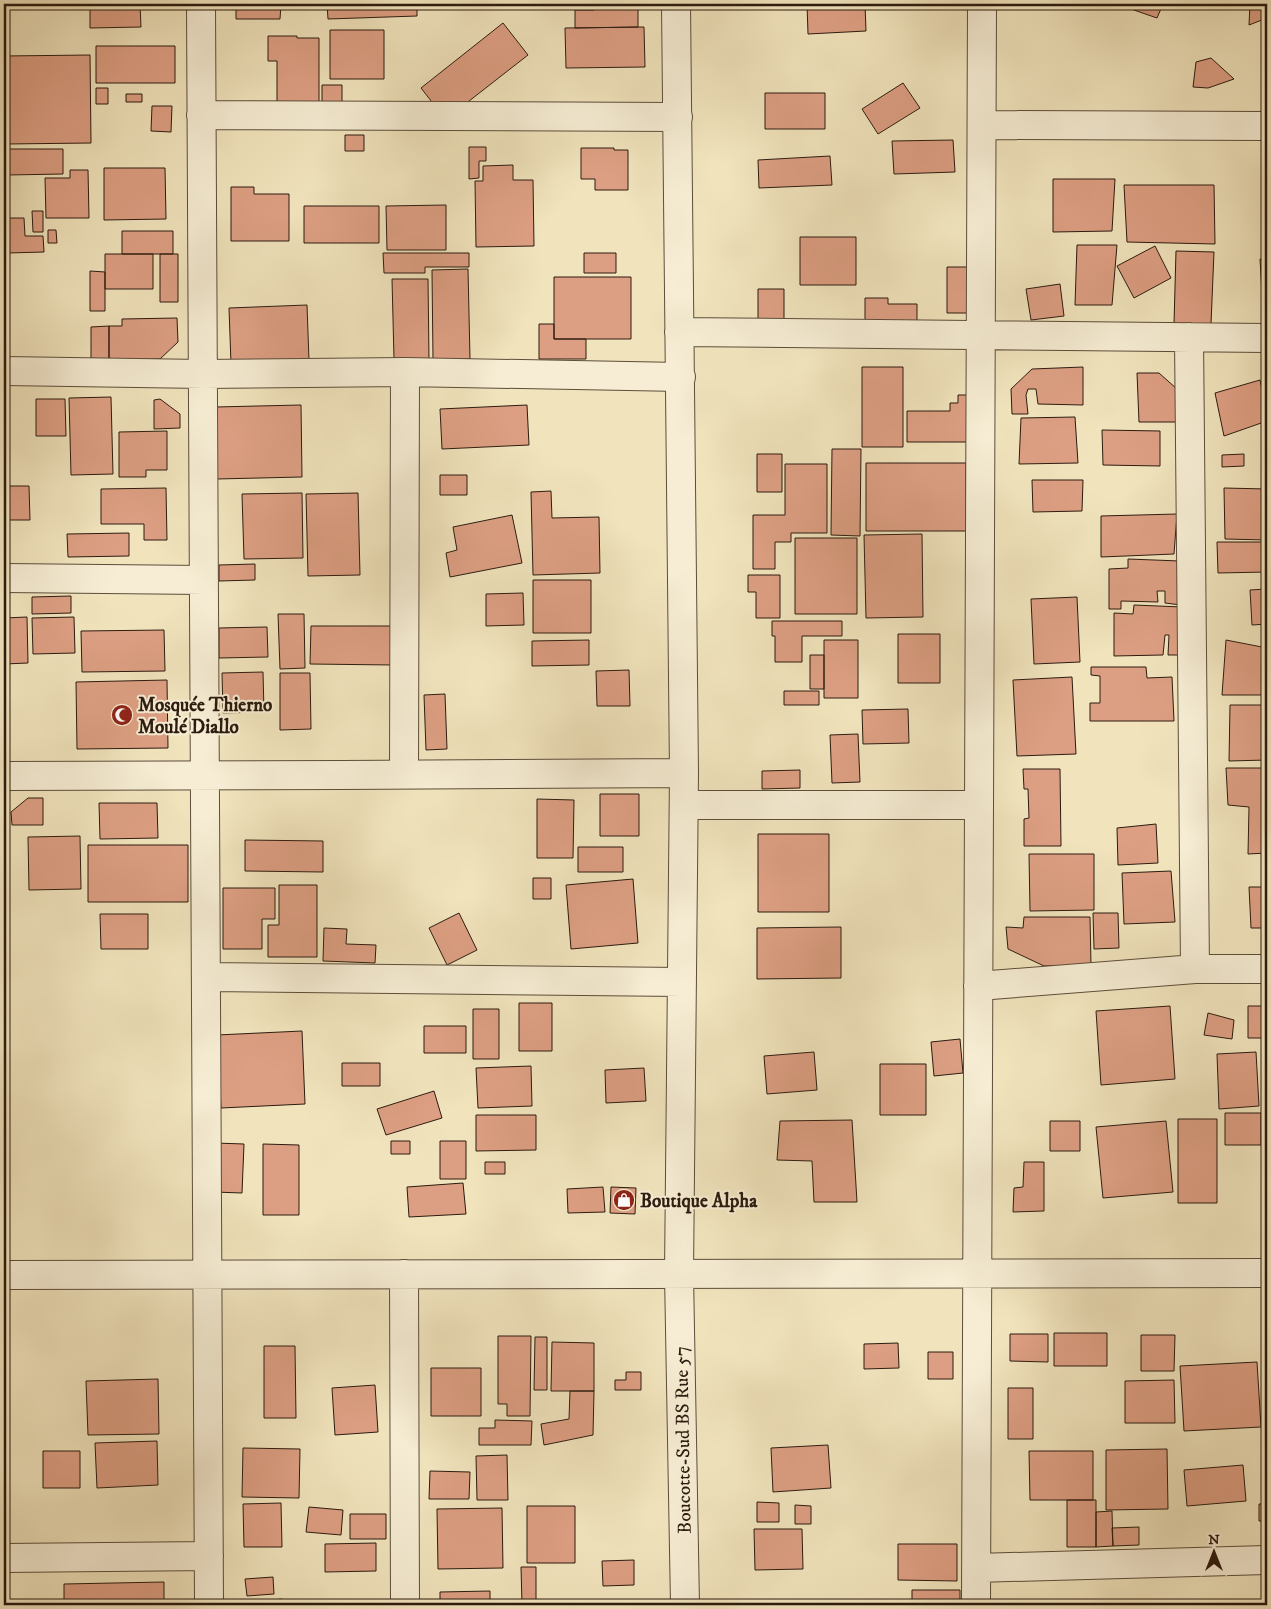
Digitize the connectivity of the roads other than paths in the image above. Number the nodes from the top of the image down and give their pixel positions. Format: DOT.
graph roads {
  1 [pos="201,4"];
  2 [pos="676,4"];
  3 [pos="982,4"];
  4 [pos="201,115"];
  5 [pos="678,117"];
  6 [pos="982,125"];
  7 [pos="1267,126"];
  8 [pos="679,332"];
  9 [pos="981,334"];
  10 [pos="1189,337"];
  11 [pos="1267,338"];
  12 [pos="4,371"];
  13 [pos="405,372"];
  14 [pos="203,374"];
  15 [pos="681,377"];
  16 [pos="4,578"];
  17 [pos="204,580"];
  18 [pos="684,772"];
  19 [pos="404,774"];
  20 [pos="4,776"];
  21 [pos="205,777"];
  22 [pos="684,805"];
  23 [pos="979,805"];
  24 [pos="1195,969"];
  25 [pos="1267,969"];
  26 [pos="206,977"];
  27 [pos="682,982"];
  28 [pos="978,986"];
  29 [pos="1267,1272"];
  30 [pos="977,1273"];
  31 [pos="404,1274"];
  32 [pos="679,1274"];
  33 [pos="4,1275"];
  34 [pos="207,1275"];
  35 [pos="209,1556"];
  36 [pos="4,1558"];
  37 [pos="1267,1560"];
  38 [pos="976,1568"];
  39 [pos="209,1605"];
  40 [pos="405,1605"];
  41 [pos="685,1605"];
  42 [pos="976,1605"];
  1 -- 4 [label="street"];
  2 -- 5 [label="street, Boucotte-Sud BS Rue 57"];
  3 -- 6 [label="street"];
  4 -- 5 [label="street"];
  4 -- 14 [label="street"];
  5 -- 8 [label="street, Boucotte-Sud BS Rue 57"];
  6 -- 7 [label="street"];
  6 -- 9 [label="street"];
  8 -- 9 [label="street"];
  8 -- 15 [label="street, Boucotte-Sud BS Rue 57"];
  9 -- 10 [label="street"];
  9 -- 23 [label="street"];
  10 -- 11 [label="street"];
  10 -- 24 [label="street"];
  12 -- 14 [label="street"];
  13 -- 14 [label="street"];
  13 -- 15 [label="street"];
  13 -- 19 [label="street"];
  14 -- 17 [label="street"];
  15 -- 18 [label="street, Boucotte-Sud BS Rue 57"];
  16 -- 17 [label="street"];
  17 -- 21 [label="street"];
  18 -- 19 [label="street"];
  18 -- 22 [label="street, Boucotte-Sud BS Rue 57"];
  19 -- 21 [label="street"];
  20 -- 21 [label="street"];
  21 -- 26 [label="street"];
  22 -- 23 [label="street"];
  22 -- 27 [label="street, Boucotte-Sud BS Rue 57"];
  23 -- 28 [label="street"];
  24 -- 25 [label="street"];
  24 -- 28 [label="street"];
  26 -- 27 [label="street"];
  26 -- 34 [label="street"];
  27 -- 32 [label="street, Boucotte-Sud BS Rue 57"];
  28 -- 30 [label="street"];
  29 -- 30 [label="street"];
  30 -- 32 [label="street"];
  30 -- 38 [label="street"];
  31 -- 32 [label="street"];
  31 -- 34 [label="street"];
  31 -- 40 [label="street"];
  32 -- 41 [label="street, Boucotte-Sud BS Rue 57"];
  33 -- 34 [label="street"];
  34 -- 35 [label="street"];
  35 -- 36 [label="street"];
  35 -- 39 [label="street"];
  37 -- 38 [label="street"];
  38 -- 42 [label="street"];
}
